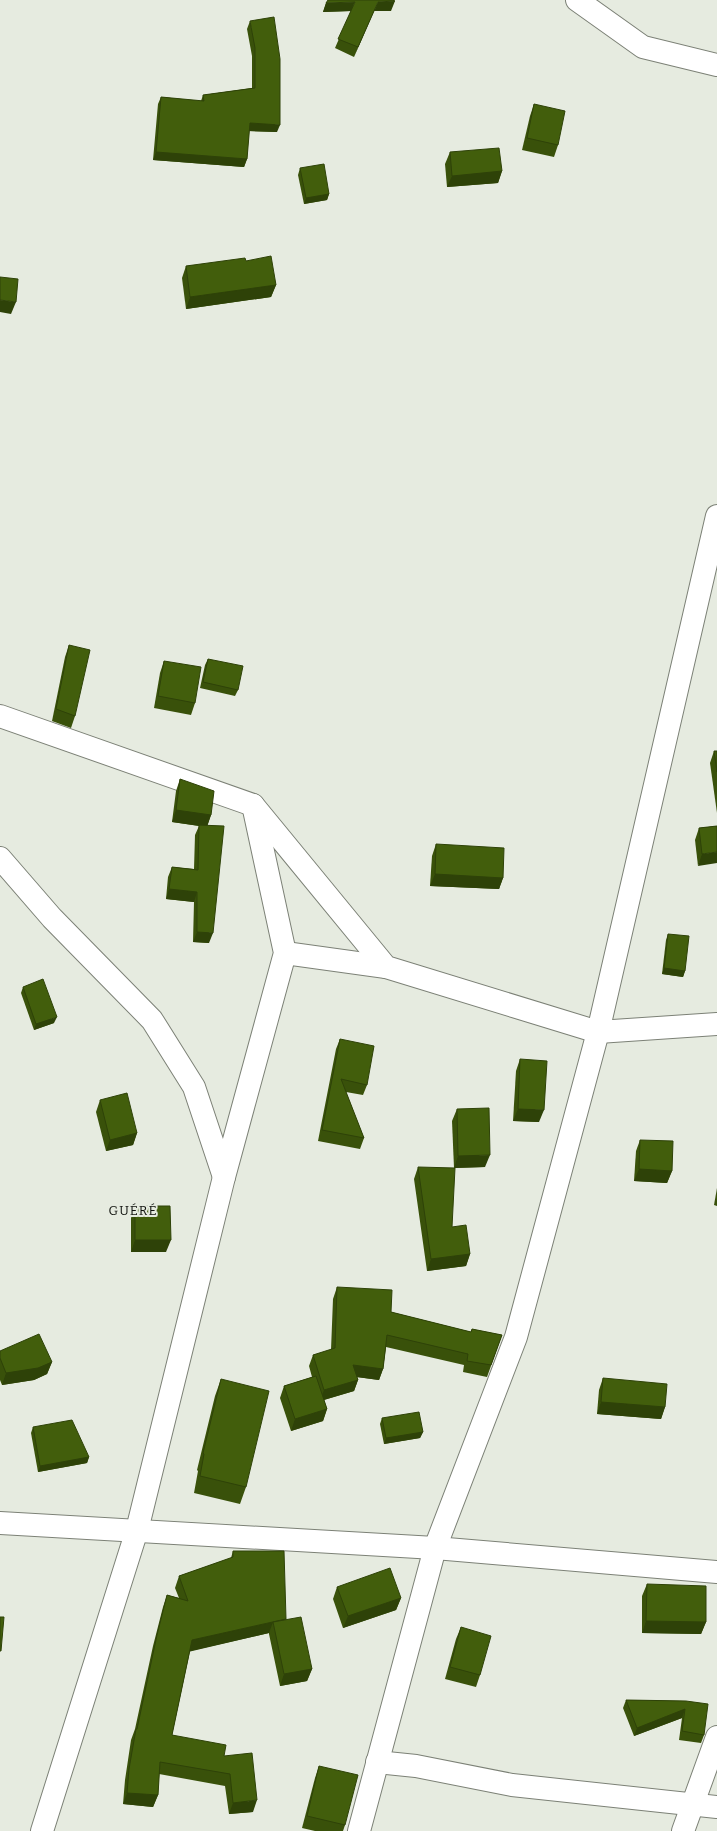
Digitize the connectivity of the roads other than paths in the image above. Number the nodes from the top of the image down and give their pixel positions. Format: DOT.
graph roads {
  1 [pos="577,0"];
  2 [pos="717,65"];
  3 [pos="717,516"];
  4 [pos="0,716"];
  5 [pos="253,805"];
  6 [pos="0,858"];
  7 [pos="285,953"];
  8 [pos="386,967"];
  9 [pos="717,1024"];
  10 [pos="598,1032"];
  11 [pos="224,1177"];
  12 [pos="0,1523"];
  13 [pos="137,1530"];
  14 [pos="435,1548"];
  15 [pos="717,1572"];
  16 [pos="717,1737"];
  17 [pos="378,1762"];
  18 [pos="692,1806"];
  19 [pos="717,1807"];
  20 [pos="42,1831"];
  21 [pos="359,1831"];
  22 [pos="683,1831"];
  1 -- 2 [label="street"];
  3 -- 10 [label="street"];
  4 -- 5 [label="street"];
  5 -- 7 [label="street"];
  5 -- 8 [label="street"];
  6 -- 11 [label="street"];
  7 -- 8 [label="street"];
  7 -- 11 [label="street"];
  8 -- 10 [label="street"];
  9 -- 10 [label="street"];
  10 -- 14 [label="street"];
  11 -- 13 [label="street"];
  12 -- 13 [label="street"];
  13 -- 14 [label="street"];
  13 -- 20 [label="street"];
  14 -- 15 [label="street"];
  14 -- 17 [label="street"];
  16 -- 18 [label="street"];
  17 -- 18 [label="street"];
  17 -- 21 [label="street"];
  18 -- 19 [label="street"];
  18 -- 22 [label="street"];
}
